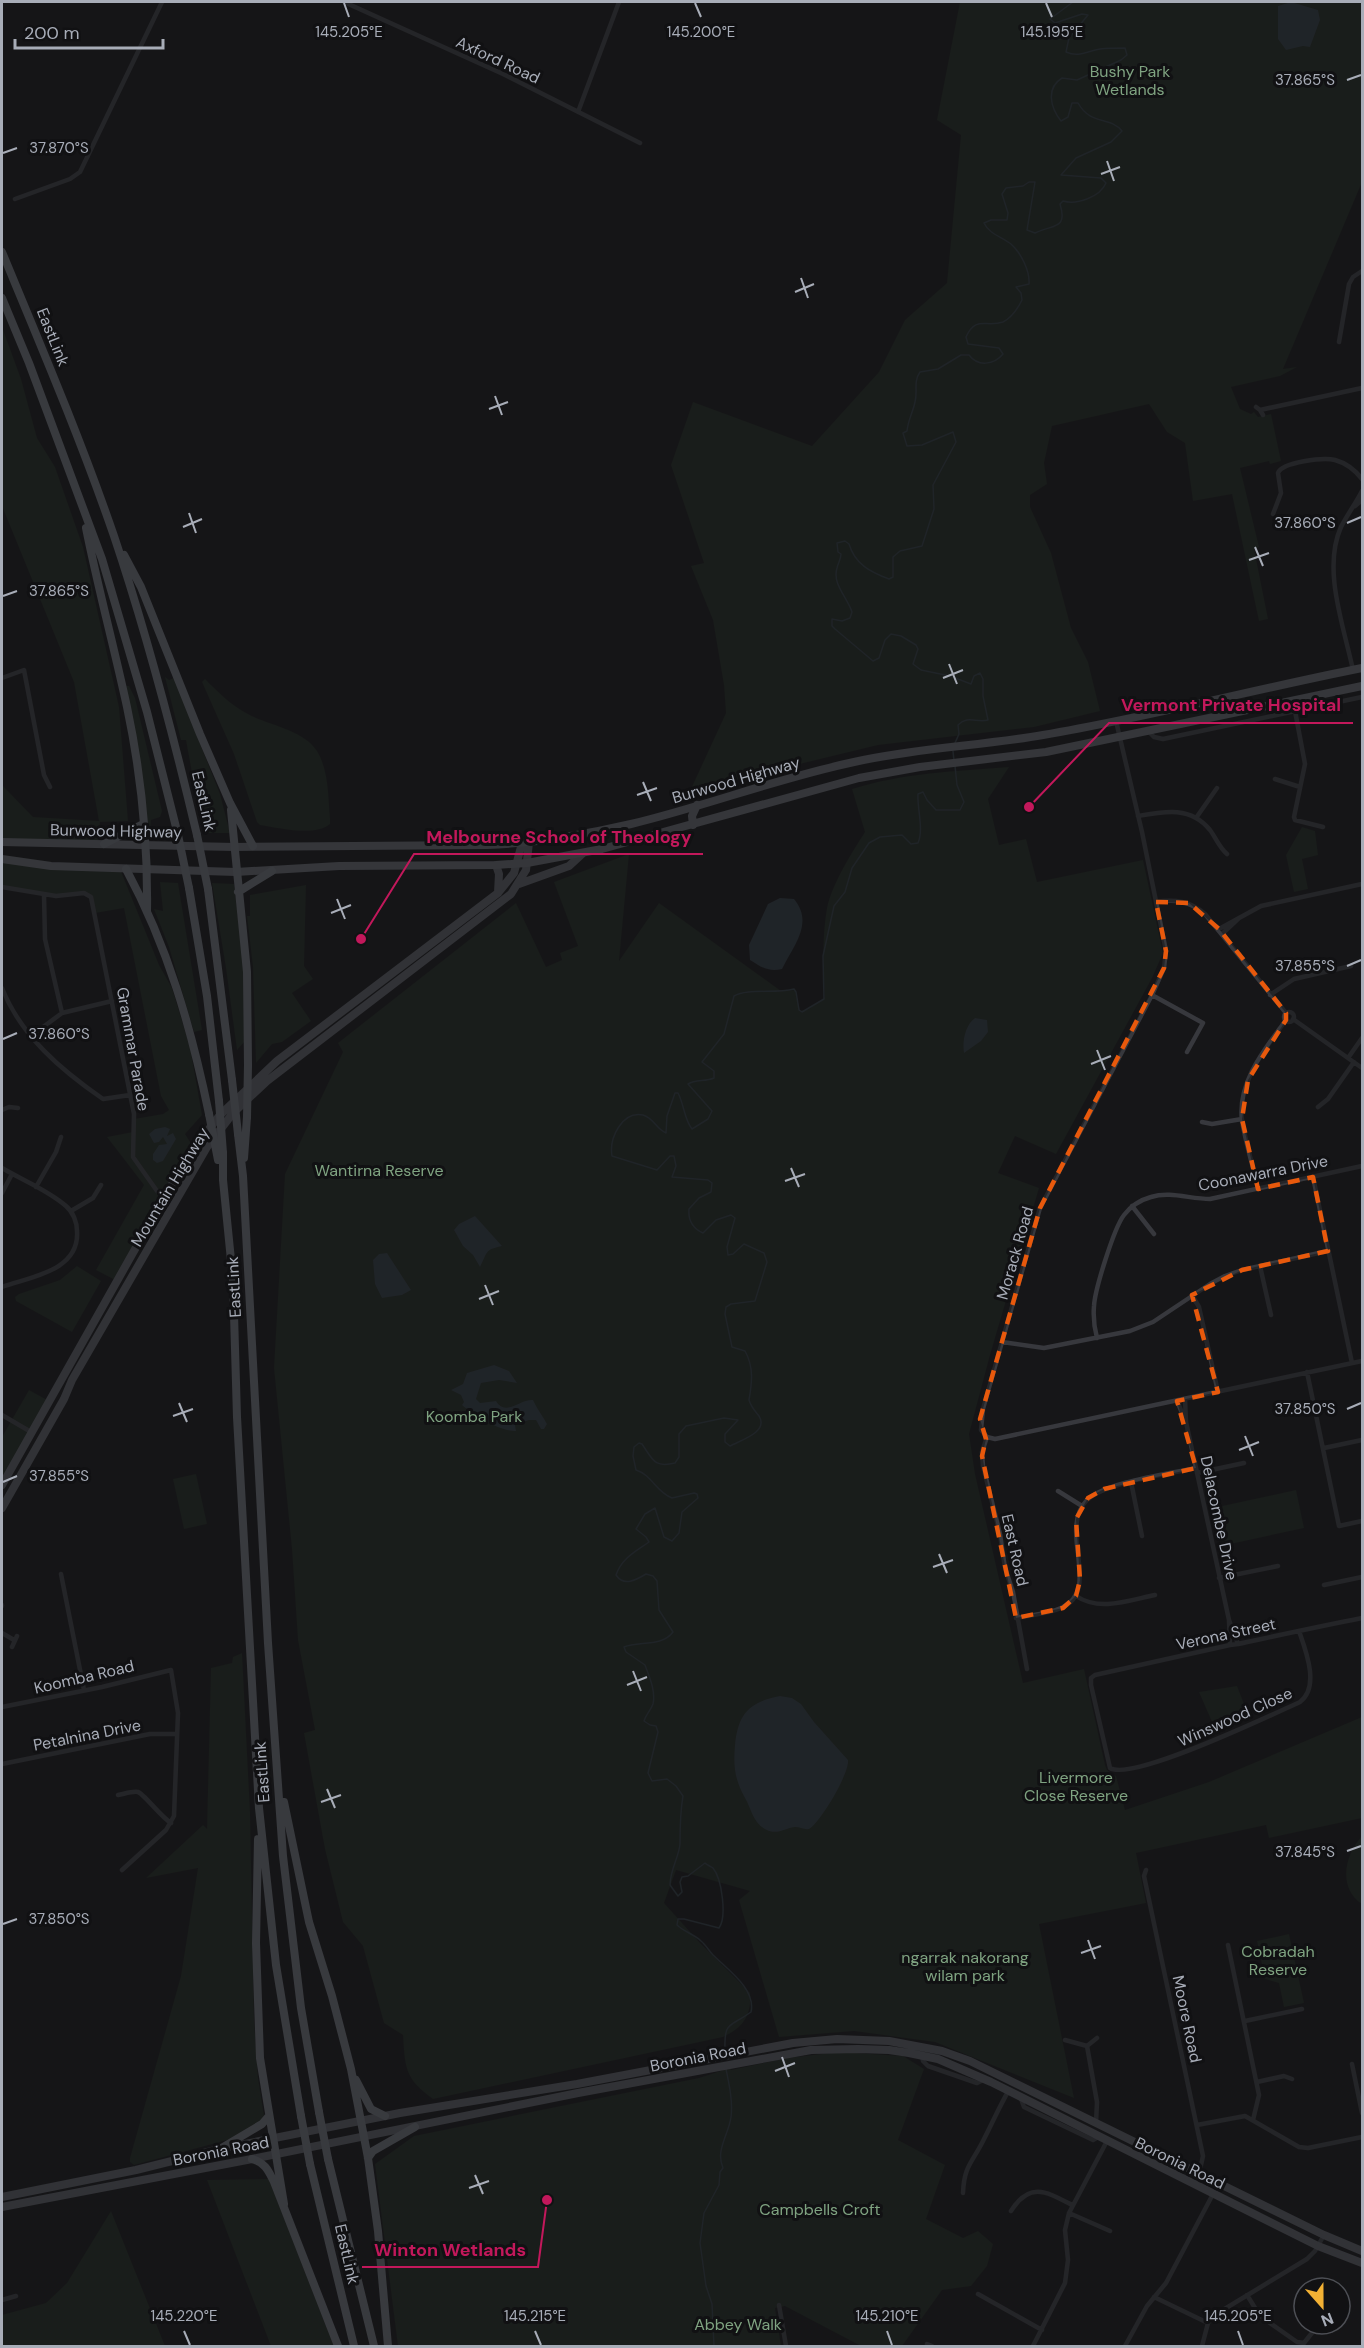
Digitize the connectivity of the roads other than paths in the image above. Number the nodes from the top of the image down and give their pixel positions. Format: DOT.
graph roads {
  1 [pos="162,2"];
  2 [pos="345,2"];
  3 [pos="619,2"];
  4 [pos="578,112"];
  5 [pos="640,143"];
  6 [pos="15,199"];
  7 [pos="2,252"];
  8 [pos="1362,271"];
  9 [pos="2,298"];
  10 [pos="1339,342"];
  11 [pos="1362,388"];
  12 [pos="1260,411"];
  13 [pos="1362,468"];
  14 [pos="1357,472"];
  15 [pos="1362,479"];
  16 [pos="1362,491"];
  17 [pos="1362,500"];
  18 [pos="82,507"];
  19 [pos="1350,510"];
  20 [pos="1273,514"];
  21 [pos="114,536"];
  22 [pos="1362,668"];
  23 [pos="1353,670"];
  24 [pos="2,678"];
  25 [pos="1362,686"];
  26 [pos="1362,697"];
  27 [pos="1295,711"];
  28 [pos="1116,721"];
  29 [pos="1149,732"];
  30 [pos="1121,738"];
  31 [pos="1275,779"];
  32 [pos="50,787"];
  33 [pos="1300,787"];
  34 [pos="1217,788"];
  35 [pos="230,803"];
  36 [pos="697,805"];
  37 [pos="1138,816"];
  38 [pos="1196,818"];
  39 [pos="143,824"];
  40 [pos="693,825"];
  41 [pos="1323,826"];
  42 [pos="2,842"];
  43 [pos="526,842"];
  44 [pos="104,844"];
  45 [pos="144,845"];
  46 [pos="253,846"];
  47 [pos="234,847"];
  48 [pos="582,854"];
  49 [pos="1227,854"];
  50 [pos="2,859"];
  51 [pos="527,863"];
  52 [pos="517,864"];
  53 [pos="496,865"];
  54 [pos="126,869"];
  55 [pos="146,870"];
  56 [pos="272,871"];
  57 [pos="236,872"];
  58 [pos="519,884"];
  59 [pos="1362,884"];
  60 [pos="2,886"];
  61 [pos="238,892"];
  62 [pos="498,893"];
  63 [pos="44,895"];
  64 [pos="1156,902"];
  65 [pos="147,912"];
  66 [pos="1220,931"];
  67 [pos="424,950"];
  68 [pos="430,957"];
  69 [pos="1351,966"];
  70 [pos="2,988"];
  71 [pos="1152,995"];
  72 [pos="1270,995"];
  73 [pos="112,1001"];
  74 [pos="62,1013"];
  75 [pos="1286,1013"];
  76 [pos="1293,1019"];
  77 [pos="1286,1020"];
  78 [pos="31,1036"];
  79 [pos="1362,1038"];
  80 [pos="1187,1052"];
  81 [pos="1348,1058"];
  82 [pos="1354,1062"];
  83 [pos="1362,1068"];
  84 [pos="130,1095"];
  85 [pos="1318,1107"];
  86 [pos="18,1108"];
  87 [pos="2,1110"];
  88 [pos="1242,1119"];
  89 [pos="1202,1122"];
  90 [pos="60,1137"];
  91 [pos="220,1156"];
  92 [pos="1362,1166"];
  93 [pos="2,1168"];
  94 [pos="12,1174"];
  95 [pos="243,1176"];
  96 [pos="1313,1177"];
  97 [pos="101,1185"];
  98 [pos="36,1187"];
  99 [pos="1258,1189"];
  100 [pos="2,1192"];
  101 [pos="165,1196"];
  102 [pos="172,1205"];
  103 [pos="1132,1206"];
  104 [pos="71,1211"];
  105 [pos="1154,1234"];
  106 [pos="1328,1251"];
  107 [pos="1260,1266"];
  108 [pos="120,1276"];
  109 [pos="130,1281"];
  110 [pos="2,1287"];
  111 [pos="1192,1295"];
  112 [pos="1271,1315"];
  113 [pos="1097,1338"];
  114 [pos="1002,1342"];
  115 [pos="1362,1360"];
  116 [pos="1352,1363"];
  117 [pos="1307,1372"];
  118 [pos="1218,1392"];
  119 [pos="1185,1399"];
  120 [pos="1177,1401"];
  121 [pos="2,1415"];
  122 [pos="1186,1422"];
  123 [pos="31,1432"];
  124 [pos="987,1437"];
  125 [pos="41,1438"];
  126 [pos="1362,1440"];
  127 [pos="1324,1448"];
  128 [pos="1244,1463"];
  129 [pos="1197,1471"];
  130 [pos="1131,1482"];
  131 [pos="2,1485"];
  132 [pos="1058,1491"];
  133 [pos="4,1496"];
  134 [pos="1082,1506"];
  135 [pos="2,1508"];
  136 [pos="1362,1521"];
  137 [pos="1142,1536"];
  138 [pos="1278,1566"];
  139 [pos="61,1574"];
  140 [pos="1362,1577"];
  141 [pos="1220,1578"];
  142 [pos="1324,1585"];
  143 [pos="64,1591"];
  144 [pos="57,1593"];
  145 [pos="1155,1595"];
  146 [pos="1076,1596"];
  147 [pos="1016,1618"];
  148 [pos="1362,1618"];
  149 [pos="1229,1620"];
  150 [pos="1299,1631"];
  151 [pos="2,1633"];
  152 [pos="1238,1644"];
  153 [pos="1230,1646"];
  154 [pos="12,1647"];
  155 [pos="1027,1669"];
  156 [pos="1095,1675"];
  157 [pos="84,1690"];
  158 [pos="2,1707"];
  159 [pos="177,1734"];
  160 [pos="2,1764"];
  161 [pos="277,1770"];
  162 [pos="118,1795"];
  163 [pos="259,1808"];
  164 [pos="171,1823"];
  165 [pos="122,1870"];
  166 [pos="1146,1870"];
  167 [pos="1228,1945"];
  168 [pos="1302,2009"];
  169 [pos="1245,2021"];
  170 [pos="1096,2038"];
  171 [pos="1065,2040"];
  172 [pos="1088,2046"];
  173 [pos="923,2052"];
  174 [pos="1352,2064"];
  175 [pos="351,2069"];
  176 [pos="1292,2079"];
  177 [pos="1257,2082"];
  178 [pos="577,2084"];
  179 [pos="1009,2090"];
  180 [pos="578,2093"];
  181 [pos="1097,2106"];
  182 [pos="1362,2113"];
  183 [pos="385,2116"];
  184 [pos="1082,2116"];
  185 [pos="268,2117"];
  186 [pos="1253,2120"];
  187 [pos="361,2121"];
  188 [pos="1096,2123"];
  189 [pos="1197,2125"];
  190 [pos="415,2127"];
  191 [pos="1113,2130"];
  192 [pos="364,2137"];
  193 [pos="1362,2137"];
  194 [pos="273,2138"];
  195 [pos="1107,2141"];
  196 [pos="220,2149"];
  197 [pos="276,2155"];
  198 [pos="368,2158"];
  199 [pos="252,2159"];
  200 [pos="172,2161"];
  201 [pos="127,2171"];
  202 [pos="190,2171"];
  203 [pos="1199,2174"];
  204 [pos="129,2182"];
  205 [pos="52,2187"];
  206 [pos="963,2193"];
  207 [pos="1213,2194"];
  208 [pos="60,2196"];
  209 [pos="2,2197"];
  210 [pos="284,2204"];
  211 [pos="1072,2205"];
  212 [pos="2,2207"];
  213 [pos="1011,2211"];
  214 [pos="1069,2213"];
  215 [pos="1110,2231"];
  216 [pos="1324,2235"];
  217 [pos="1318,2246"];
  218 [pos="1362,2251"];
  219 [pos="1362,2263"];
  220 [pos="978,2294"];
  221 [pos="1247,2295"];
  222 [pos="16,2296"];
  223 [pos="1154,2297"];
  224 [pos="2,2300"];
  225 [pos="779,2305"];
  226 [pos="1208,2323"];
  227 [pos="1042,2330"];
  228 [pos="1310,2336"];
  229 [pos="338,2346"];
  230 [pos="354,2346"];
  231 [pos="374,2346"];
  232 [pos="388,2346"];
  233 [pos="786,2346"];
  234 [pos="1033,2346"];
  235 [pos="1125,2346"];
  236 [pos="1202,2346"];
  1 -- 6 [label="street"];
  2 -- 4 [label="street, Axford Road"];
  3 -- 4 [label="street"];
  4 -- 5 [label="street, Axford Road"];
  7 -- 21 [label="highway, EastLink"];
  8 -- 10 [label="street"];
  9 -- 18 [label="highway, EastLink"];
  11 -- 12 [label="street"];
  13 -- 14 [label="street"];
  14 -- 15 [label="street"];
  14 -- 20 [label="street"];
  16 -- 19 [label="street"];
  17 -- 19 [label="street"];
  18 -- 39 [label="highway"];
  18 -- 91 [label="highway, EastLink, bridge"];
  19 -- 23 [label="street"];
  21 -- 35 [label="highway"];
  21 -- 95 [label="highway, EastLink, bridge"];
  22 -- 23 [label="highway, Burwood Highway"];
  23 -- 28 [label="highway, Burwood Highway"];
  24 -- 32 [label="street"];
  25 -- 29 [label="highway, Burwood Highway"];
  26 -- 27 [label="street, Burwood Highway"];
  27 -- 29 [label="street, Burwood Highway"];
  27 -- 33 [label="street"];
  28 -- 30 [label="street, Morack Road"];
  28 -- 36 [label="highway, Burwood Highway"];
  29 -- 30 [label="highway, Burwood Highway"];
  30 -- 37 [label="street, Morack Road"];
  30 -- 40 [label="highway, Burwood Highway"];
  31 -- 33 [label="street"];
  33 -- 41 [label="street"];
  34 -- 38 [label="street"];
  35 -- 46 [label="highway"];
  35 -- 47 [label="highway"];
  36 -- 40 [label="highway"];
  36 -- 43 [label="highway, Burwood Highway"];
  37 -- 38 [label="street"];
  37 -- 64 [label="street, Morack Road"];
  38 -- 49 [label="street"];
  39 -- 44 [label="highway"];
  39 -- 45 [label="highway"];
  40 -- 48 [label="highway, Burwood Highway"];
  42 -- 44 [label="highway, Burwood Highway"];
  43 -- 46 [label="highway, Burwood Highway"];
  43 -- 51 [label="main road, Mountain Highway"];
  43 -- 52 [label="main road, Mountain Highway"];
  44 -- 45 [label="highway, Burwood Highway"];
  45 -- 47 [label="highway, Burwood Highway"];
  45 -- 55 [label="highway"];
  46 -- 47 [label="highway, Burwood Highway"];
  47 -- 57 [label="highway"];
  48 -- 51 [label="highway, Burwood Highway"];
  48 -- 58 [label="main road"];
  50 -- 54 [label="highway, Burwood Highway"];
  51 -- 52 [label="highway, Burwood Highway"];
  51 -- 58 [label="main road, Mountain Highway"];
  52 -- 53 [label="highway, Burwood Highway"];
  52 -- 62 [label="main road, Mountain Highway"];
  53 -- 56 [label="highway, Burwood Highway"];
  53 -- 62 [label="main road"];
  54 -- 55 [label="highway, Burwood Highway"];
  54 -- 65 [label="highway"];
  55 -- 57 [label="highway, Burwood Highway"];
  55 -- 65 [label="highway"];
  56 -- 57 [label="highway, Burwood Highway"];
  56 -- 61 [label="highway"];
  57 -- 61 [label="highway"];
  58 -- 68 [label="main road, Mountain Highway"];
  59 -- 66 [label="street"];
  60 -- 63 [label="street"];
  61 -- 95 [label="highway, bridge"];
  62 -- 67 [label="main road, Mountain Highway"];
  63 -- 73 [label="street, Grammar Parade"];
  63 -- 74 [label="street"];
  64 -- 66 [label="street"];
  64 -- 71 [label="street, Morack Road"];
  65 -- 91 [label="highway, bridge"];
  66 -- 72 [label="street"];
  67 -- 68 [label="main road"];
  67 -- 101 [label="main road, Mountain Highway"];
  68 -- 102 [label="main road, Mountain Highway"];
  69 -- 72 [label="street"];
  70 -- 78 [label="street"];
  71 -- 80 [label="street"];
  71 -- 114 [label="street, Morack Road"];
  72 -- 75 [label="street"];
  73 -- 74 [label="street"];
  73 -- 84 [label="street, Grammar Parade"];
  74 -- 78 [label="street"];
  75 -- 76 [label="street"];
  75 -- 77 [label="street"];
  76 -- 77 [label="street"];
  76 -- 81 [label="street"];
  77 -- 88 [label="street"];
  78 -- 84 [label="street"];
  79 -- 81 [label="street"];
  81 -- 82 [label="street"];
  82 -- 83 [label="street"];
  82 -- 85 [label="street"];
  84 -- 101 [label="street, Grammar Parade"];
  86 -- 87 [label="street"];
  88 -- 89 [label="street"];
  88 -- 99 [label="street"];
  90 -- 98 [label="street"];
  91 -- 163 [label="highway, EastLink"];
  92 -- 96 [label="street, Coonawarra Drive"];
  93 -- 94 [label="street"];
  94 -- 98 [label="street"];
  94 -- 100 [label="street"];
  95 -- 161 [label="highway, EastLink"];
  96 -- 99 [label="street, Coonawarra Drive"];
  96 -- 106 [label="street"];
  97 -- 104 [label="street"];
  98 -- 104 [label="street"];
  99 -- 103 [label="street, Coonawarra Drive"];
  101 -- 102 [label="main road"];
  101 -- 108 [label="main road, Mountain Highway"];
  102 -- 109 [label="main road, Mountain Highway"];
  103 -- 105 [label="street"];
  103 -- 113 [label="street"];
  104 -- 110 [label="street"];
  106 -- 107 [label="street"];
  106 -- 116 [label="street"];
  107 -- 111 [label="street"];
  107 -- 112 [label="street"];
  108 -- 109 [label="main road"];
  108 -- 123 [label="main road, Mountain Highway"];
  109 -- 125 [label="main road, Mountain Highway"];
  111 -- 113 [label="street"];
  111 -- 118 [label="street"];
  113 -- 114 [label="street"];
  114 -- 124 [label="street, Morack Road"];
  115 -- 116 [label="street"];
  116 -- 117 [label="street"];
  117 -- 118 [label="street"];
  117 -- 127 [label="street"];
  118 -- 119 [label="street"];
  119 -- 120 [label="street"];
  119 -- 122 [label="street, Delacombe Drive"];
  120 -- 122 [label="street, Delacombe Drive"];
  120 -- 124 [label="street"];
  121 -- 123 [label="street"];
  122 -- 129 [label="street, Delacombe Drive"];
  123 -- 125 [label="main road"];
  123 -- 131 [label="main road, Mountain Highway"];
  124 -- 147 [label="street, East Road"];
  125 -- 133 [label="main road, Mountain Highway"];
  126 -- 127 [label="street"];
  127 -- 136 [label="street"];
  128 -- 129 [label="street"];
  129 -- 130 [label="street"];
  129 -- 141 [label="street, Delacombe Drive"];
  130 -- 134 [label="street"];
  130 -- 137 [label="street"];
  132 -- 134 [label="street"];
  133 -- 135 [label="main road, Mountain Highway"];
  134 -- 146 [label="street"];
  138 -- 141 [label="street"];
  139 -- 143 [label="street"];
  140 -- 142 [label="street"];
  141 -- 149 [label="street, Delacombe Drive"];
  143 -- 144 [label="street"];
  143 -- 157 [label="street"];
  145 -- 146 [label="street"];
  146 -- 147 [label="street"];
  147 -- 155 [label="street, East Road"];
  148 -- 150 [label="street, Verona Street"];
  149 -- 152 [label="street, Delacombe Drive"];
  149 -- 153 [label="street, Delacombe Drive"];
  150 -- 152 [label="street, Verona Street"];
  150 -- 156 [label="street, Winswood Close"];
  151 -- 154 [label="street"];
  152 -- 153 [label="street, Verona Street"];
  153 -- 156 [label="street, Verona Street"];
  157 -- 158 [label="street, Koomba Road"];
  157 -- 159 [label="street, Koomba Road"];
  159 -- 160 [label="street, Petalnina Drive"];
  159 -- 164 [label="street"];
  161 -- 175 [label="highway"];
  161 -- 231 [label="highway, EastLink, bridge"];
  162 -- 164 [label="street"];
  163 -- 185 [label="highway"];
  163 -- 230 [label="highway, EastLink, bridge"];
  164 -- 165 [label="street"];
  166 -- 189 [label="street, Moore Road"];
  167 -- 169 [label="street"];
  168 -- 169 [label="street"];
  169 -- 177 [label="street"];
  170 -- 172 [label="street"];
  171 -- 172 [label="street"];
  172 -- 181 [label="street"];
  173 -- 178 [label="main road, Boronia Road"];
  173 -- 179 [label="main road, Boronia Road"];
  173 -- 180 [label="main road, Boronia Road"];
  173 -- 184 [label="main road, Boronia Road"];
  174 -- 182 [label="street"];
  175 -- 183 [label="highway"];
  175 -- 187 [label="highway"];
  176 -- 177 [label="street"];
  177 -- 186 [label="street"];
  178 -- 180 [label="main road"];
  178 -- 183 [label="main road, Boronia Road"];
  179 -- 195 [label="main road, Boronia Road"];
  179 -- 206 [label="street"];
  180 -- 190 [label="main road, Boronia Road"];
  181 -- 184 [label="street"];
  181 -- 188 [label="street"];
  183 -- 187 [label="main road, Boronia Road"];
  184 -- 188 [label="main road, Boronia Road"];
  185 -- 194 [label="highway"];
  185 -- 196 [label="highway"];
  186 -- 189 [label="street"];
  186 -- 193 [label="street"];
  187 -- 192 [label="highway"];
  187 -- 194 [label="main road, Boronia Road"];
  188 -- 191 [label="main road, Boronia Road"];
  189 -- 203 [label="street, Moore Road"];
  190 -- 192 [label="main road, Boronia Road"];
  190 -- 198 [label="highway"];
  191 -- 195 [label="main road"];
  191 -- 203 [label="main road, Boronia Road"];
  192 -- 197 [label="main road, Boronia Road"];
  192 -- 198 [label="highway"];
  194 -- 196 [label="main road, Boronia Road"];
  194 -- 197 [label="highway"];
  195 -- 207 [label="main road, Boronia Road"];
  195 -- 211 [label="street"];
  196 -- 200 [label="main road, Boronia Road"];
  197 -- 199 [label="main road, Boronia Road"];
  197 -- 210 [label="highway"];
  198 -- 232 [label="highway"];
  199 -- 202 [label="main road, Boronia Road"];
  199 -- 210 [label="highway"];
  200 -- 201 [label="main road, Boronia Road"];
  200 -- 202 [label="main road"];
  201 -- 204 [label="main road"];
  201 -- 205 [label="main road, Boronia Road"];
  202 -- 204 [label="main road, Boronia Road"];
  203 -- 216 [label="main road, Boronia Road"];
  204 -- 208 [label="main road, Boronia Road"];
  205 -- 208 [label="main road"];
  205 -- 209 [label="main road, Boronia Road"];
  207 -- 217 [label="main road, Boronia Road"];
  207 -- 223 [label="street"];
  208 -- 212 [label="main road, Boronia Road"];
  210 -- 229 [label="highway"];
  211 -- 213 [label="street"];
  211 -- 214 [label="street"];
  214 -- 215 [label="street"];
  214 -- 227 [label="street"];
  216 -- 217 [label="street"];
  216 -- 218 [label="main road, Boronia Road"];
  217 -- 219 [label="main road, Boronia Road"];
  217 -- 221 [label="street"];
  220 -- 227 [label="street"];
  221 -- 226 [label="street"];
  221 -- 228 [label="street"];
  222 -- 224 [label="street"];
  223 -- 226 [label="street"];
  223 -- 235 [label="street"];
  225 -- 233 [label="street"];
  226 -- 236 [label="street"];
  227 -- 234 [label="street"];
}
